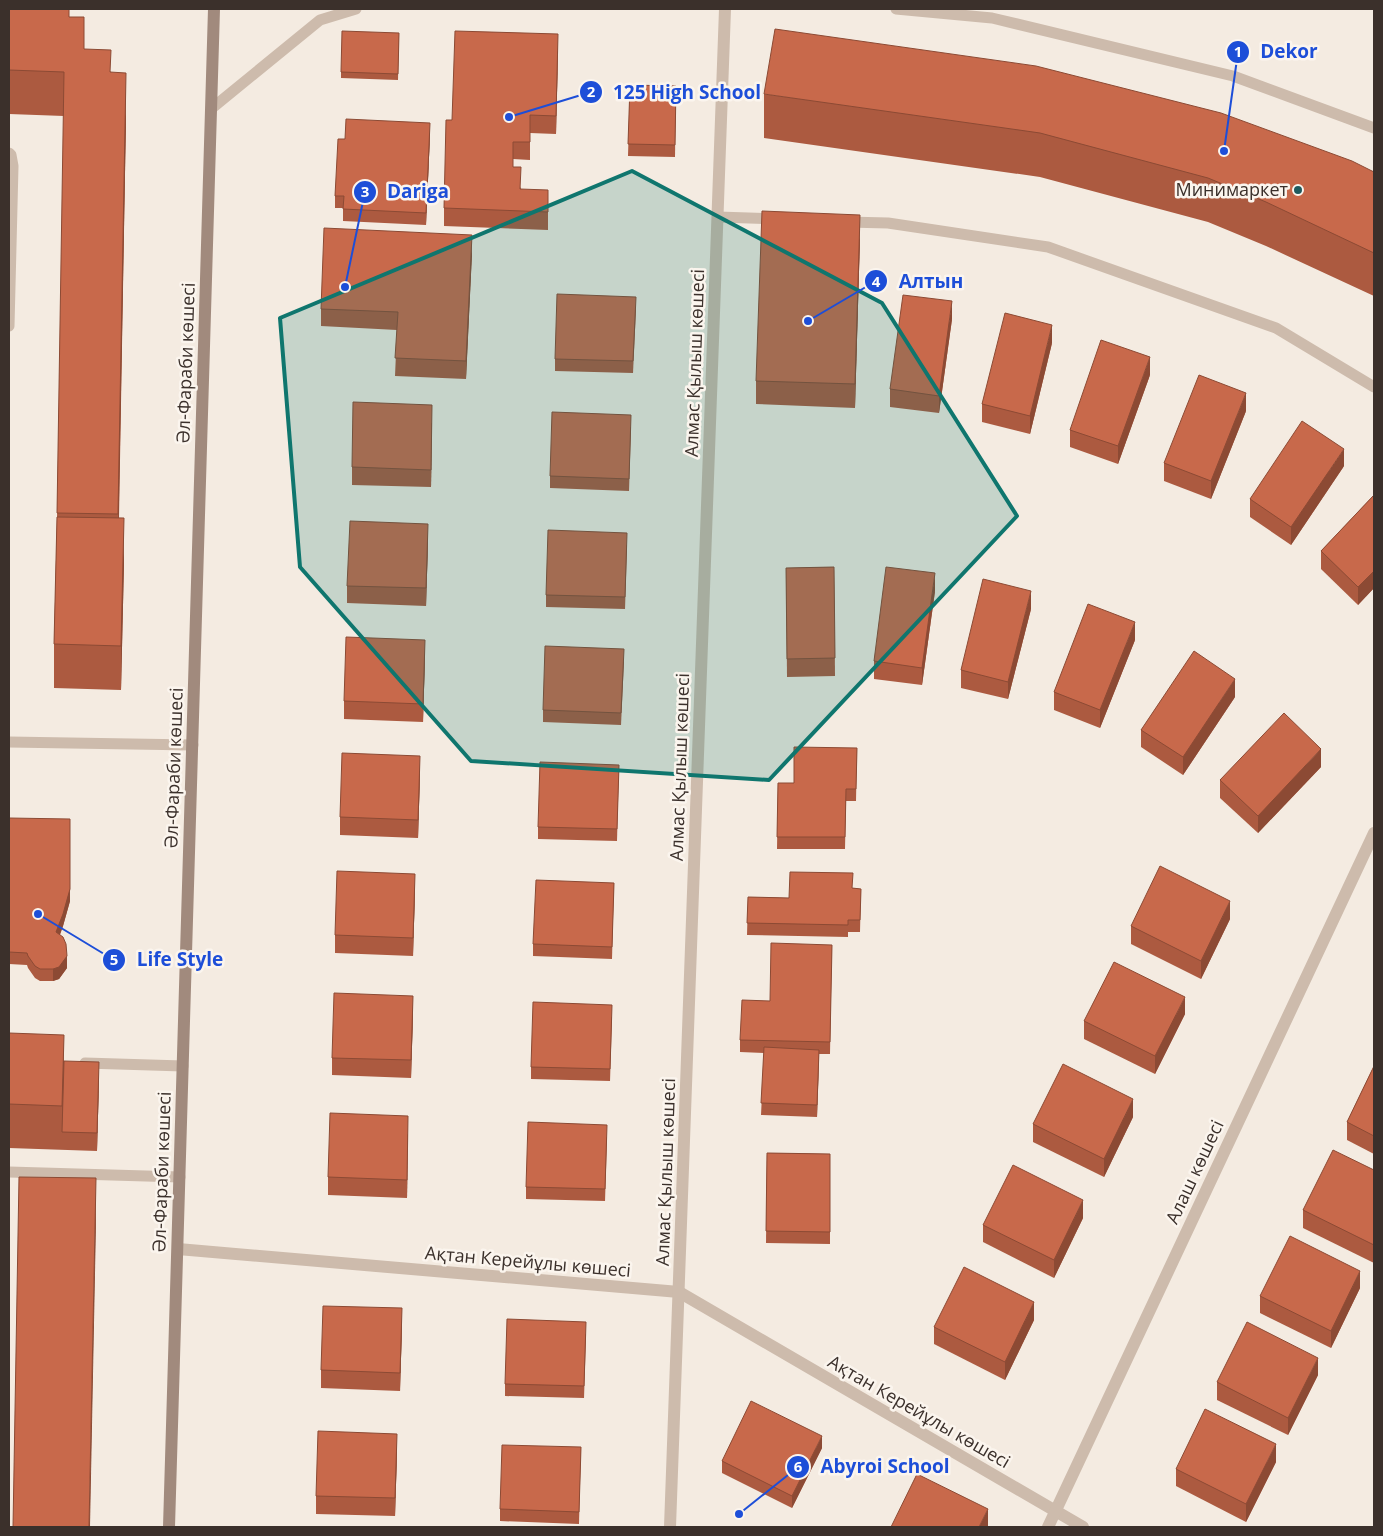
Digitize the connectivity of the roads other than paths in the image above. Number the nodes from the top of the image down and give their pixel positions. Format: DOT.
graph roads {
  1 [pos="214,9"];
  2 [pos="356,9"];
  3 [pos="725,9"];
  4 [pos="896,9"];
  5 [pos="212,109"];
  6 [pos="1374,128"];
  7 [pos="9,153"];
  8 [pos="718,217"];
  9 [pos="784,220"];
  10 [pos="831,221"];
  11 [pos="9,326"];
  12 [pos="1374,387"];
  13 [pos="9,742"];
  14 [pos="192,745"];
  15 [pos="1374,833"];
  16 [pos="76,1063"];
  17 [pos="183,1066"];
  18 [pos="9,1172"];
  19 [pos="180,1177"];
  20 [pos="178,1249"];
  21 [pos="679,1292"];
  22 [pos="1055,1512"];
  23 [pos="169,1527"];
  24 [pos="670,1527"];
  25 [pos="1048,1527"];
  26 [pos="1083,1527"];
  1 -- 5 [label="street, Әл-Фараби көшесі"];
  2 -- 5 [label="lane"];
  3 -- 8 [label="street, Алмас Қылыш көшесі"];
  4 -- 6 [label="lane"];
  5 -- 14 [label="street, Әл-Фараби көшесі"];
  7 -- 11 [label="lane"];
  8 -- 9 [label="lane"];
  8 -- 21 [label="street, Алмас Қылыш көшесі"];
  10 -- 12 [label="lane"];
  13 -- 14 [label="lane"];
  14 -- 17 [label="street, Әл-Фараби көшесі"];
  15 -- 22 [label="street, Алаш көшесі"];
  16 -- 17 [label="lane"];
  17 -- 19 [label="street, Әл-Фараби көшесі"];
  18 -- 19 [label="lane"];
  19 -- 20 [label="street, Әл-Фараби көшесі"];
  20 -- 21 [label="street, Ақтан Керейұлы көшесі"];
  20 -- 23 [label="street, Әл-Фараби көшесі"];
  21 -- 22 [label="street, Ақтан Керейұлы көшесі"];
  21 -- 24 [label="street, Алмас Қылыш көшесі"];
  22 -- 25 [label="street, Алаш көшесі"];
  22 -- 26 [label="street, Ақтан Керейұлы көшесі"];
}
